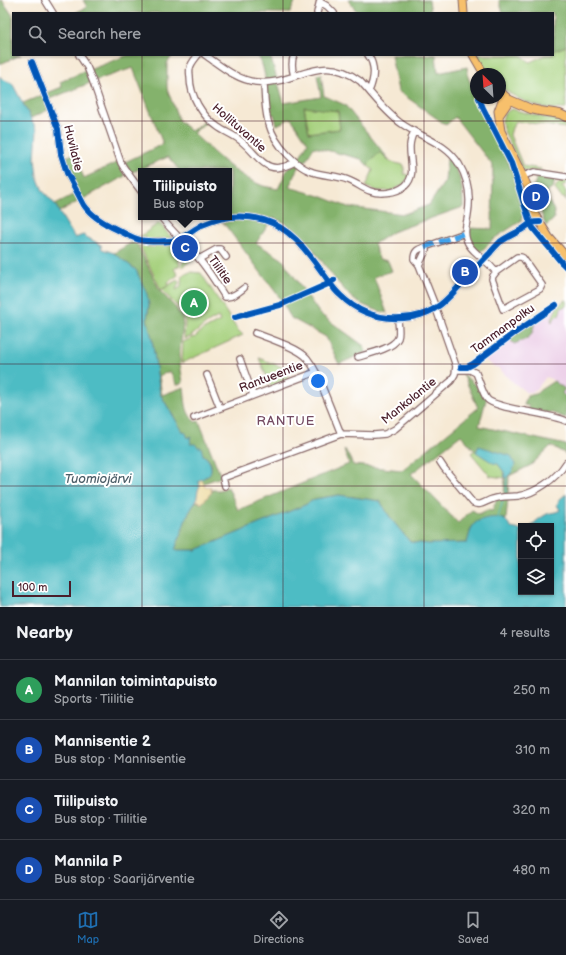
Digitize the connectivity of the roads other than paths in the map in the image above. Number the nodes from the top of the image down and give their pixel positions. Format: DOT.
graph roads {
  1 [pos="45,0"];
  2 [pos="463,0"];
  3 [pos="320,1"];
  4 [pos="52,12"];
  5 [pos="317,12"];
  6 [pos="333,12"];
  7 [pos="464,12"];
  8 [pos="81,56"];
  9 [pos="197,56"];
  10 [pos="206,56"];
  11 [pos="293,56"];
  12 [pos="369,56"];
  13 [pos="474,56"];
  14 [pos="32,62"];
  15 [pos="481,68"];
  16 [pos="294,76"];
  17 [pos="264,83"];
  18 [pos="369,91"];
  19 [pos="506,96"];
  20 [pos="502,104"];
  21 [pos="564,115"];
  22 [pos="414,132"];
  23 [pos="295,162"];
  24 [pos="523,176"];
  25 [pos="566,177"];
  26 [pos="138,187"];
  27 [pos="232,217"];
  28 [pos="164,220"];
  29 [pos="217,220"];
  30 [pos="539,220"];
  31 [pos="465,233"];
  32 [pos="180,238"];
  33 [pos="425,247"];
  34 [pos="566,256"];
  35 [pos="226,257"];
  36 [pos="199,259"];
  37 [pos="484,259"];
  38 [pos="419,265"];
  39 [pos="496,272"];
  40 [pos="244,288"];
  41 [pos="436,308"];
  42 [pos="398,319"];
  43 [pos="256,333"];
  44 [pos="358,357"];
  45 [pos="240,360"];
  46 [pos="456,370"];
  47 [pos="316,372"];
  48 [pos="207,375"];
  49 [pos="253,395"];
  50 [pos="220,408"];
  51 [pos="194,418"];
  52 [pos="566,421"];
  53 [pos="341,434"];
  54 [pos="440,462"];
  55 [pos="566,463"];
  56 [pos="225,486"];
  1 -- 4 [label="street"];
  2 -- 7 [label="main road"];
  3 -- 5 [label="street"];
  3 -- 6 [label="street"];
  8 -- 26 [label="street"];
  9 -- 23 [label="street, Hollituvantie"];
  10 -- 17 [label="street"];
  11 -- 16 [label="street"];
  12 -- 18 [label="street"];
  13 -- 15 [label="main road"];
  14 -- 32 [label="street, Huvilatie"];
  16 -- 17 [label="street"];
  16 -- 18 [label="street"];
  17 -- 23 [label="street"];
  18 -- 22 [label="street"];
  19 -- 21 [label="highway"];
  20 -- 24 [label="main road"];
  22 -- 23 [label="street"];
  22 -- 31 [label="street"];
  24 -- 25 [label="street"];
  24 -- 30 [label="main road"];
  27 -- 42 [label="street"];
  28 -- 32 [label="street, Tiilitie"];
  29 -- 32 [label="street"];
  30 -- 34 [label="main road"];
  30 -- 37 [label="street"];
  31 -- 33 [label="street"];
  31 -- 37 [label="street"];
  32 -- 36 [label="street, Tiilitie"];
  33 -- 38 [label="street"];
  33 -- 38 [label="street"];
  35 -- 36 [label="street"];
  36 -- 40 [label="street, Tiilitie"];
  37 -- 39 [label="street"];
  37 -- 41 [label="street"];
  38 -- 41 [label="street"];
  39 -- 39 [label="street"];
  41 -- 42 [label="street"];
  41 -- 46 [label="street"];
  42 -- 44 [label="street"];
  43 -- 47 [label="street"];
  45 -- 49 [label="street"];
  46 -- 52 [label="street"];
  46 -- 53 [label="street, Mankolantie"];
  47 -- 49 [label="street, Rantueentie"];
  47 -- 53 [label="street, Rantueentie"];
  48 -- 50 [label="street"];
  49 -- 50 [label="street, Rantueentie"];
  50 -- 51 [label="street, Rantueentie"];
  53 -- 56 [label="street, Mankolantie"];
  54 -- 55 [label="street"];
}
